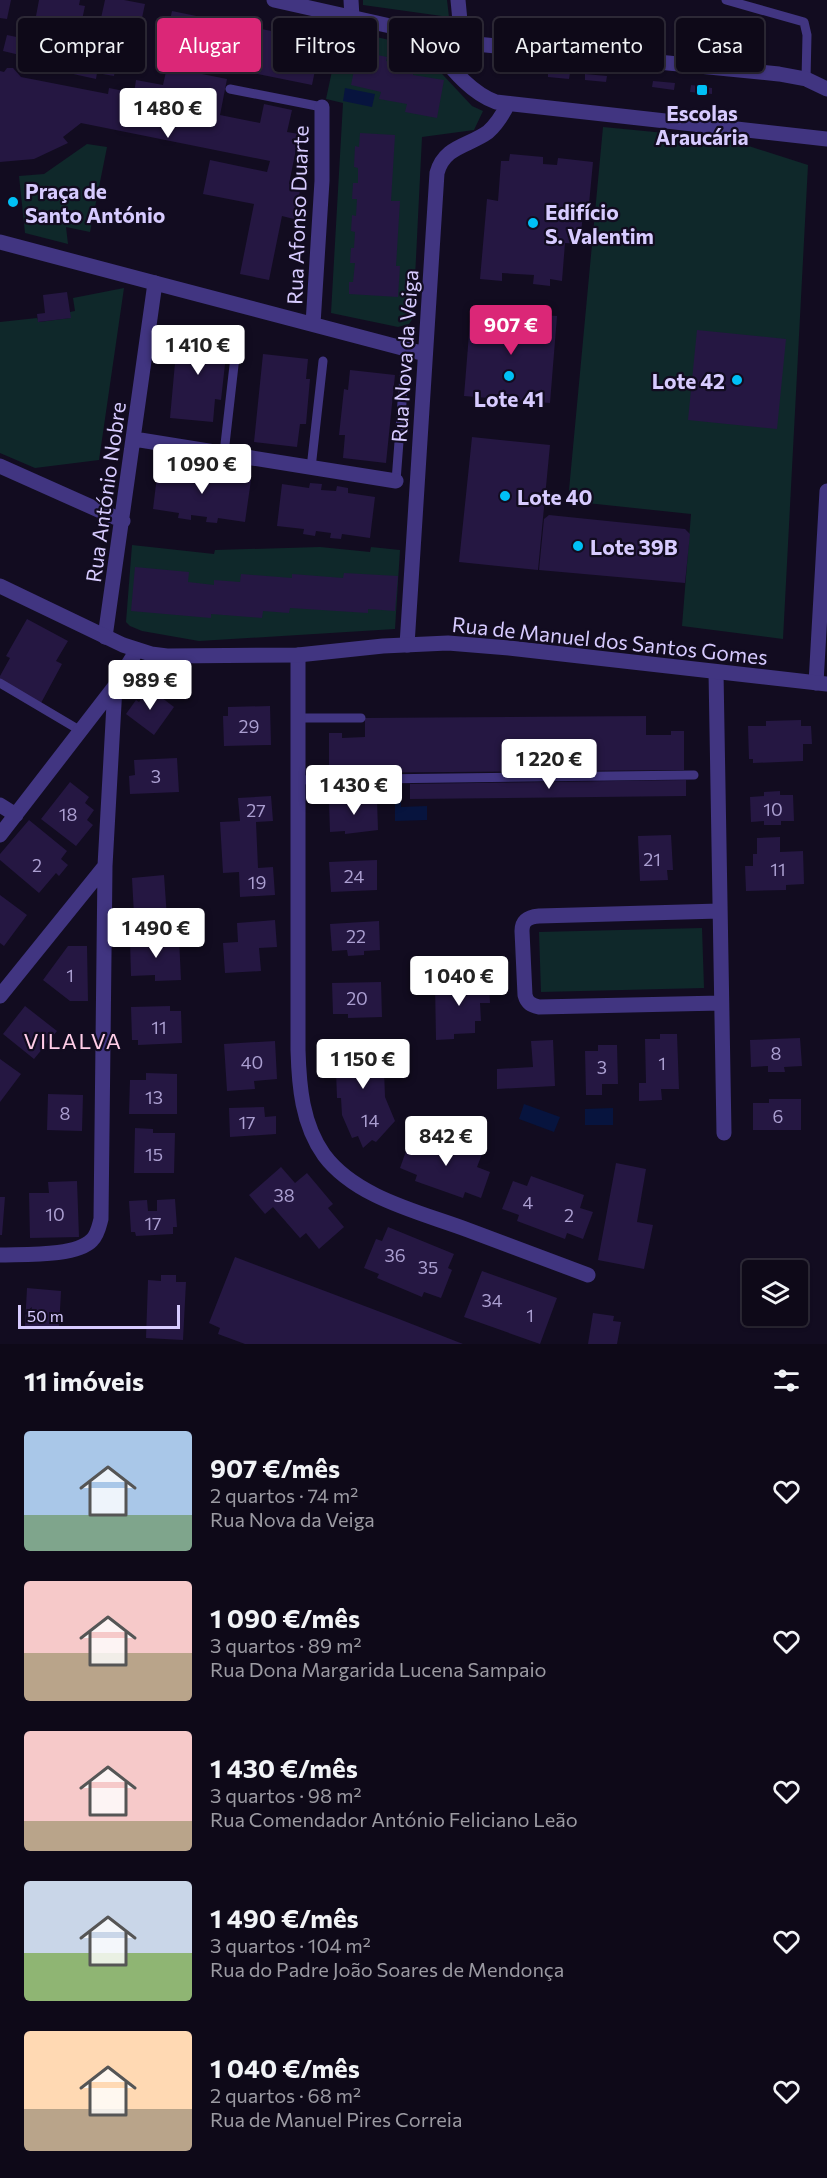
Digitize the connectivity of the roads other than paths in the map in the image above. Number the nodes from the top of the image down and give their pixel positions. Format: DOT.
graph roads {
  1 [pos="274,0"];
  2 [pos="351,0"];
  3 [pos="458,0"];
  4 [pos="726,0"];
  5 [pos="352,17"];
  6 [pos="460,18"];
  7 [pos="389,25"];
  8 [pos="482,44"];
  9 [pos="458,72"];
  10 [pos="806,79"];
  11 [pos="230,89"];
  12 [pos="827,89"];
  13 [pos="508,104"];
  14 [pos="322,107"];
  15 [pos="827,139"];
  16 [pos="0,242"];
  17 [pos="155,283"];
  18 [pos="313,324"];
  19 [pos="237,339"];
  20 [pos="425,354"];
  21 [pos="323,361"];
  22 [pos="404,376"];
  23 [pos="134,439"];
  24 [pos="224,453"];
  25 [pos="0,466"];
  26 [pos="311,468"];
  27 [pos="396,481"];
  28 [pos="827,491"];
  29 [pos="123,521"];
  30 [pos="0,586"];
  31 [pos="105,637"];
  32 [pos="407,645"];
  33 [pos="137,650"];
  34 [pos="298,655"];
  35 [pos="716,672"];
  36 [pos="0,682"];
  37 [pos="821,683"];
  38 [pos="115,686"];
  39 [pos="298,718"];
  40 [pos="361,718"];
  41 [pos="81,731"];
  42 [pos="694,775"];
  43 [pos="298,780"];
  44 [pos="0,805"];
  45 [pos="16,815"];
  46 [pos="0,835"];
  47 [pos="105,866"];
  48 [pos="720,911"];
  49 [pos="0,996"];
  50 [pos="722,1003"];
  51 [pos="724,1132"];
  52 [pos="0,1255"];
  53 [pos="588,1275"];
  1 -- 5 [label="street"];
  2 -- 5 [label="street"];
  3 -- 6 [label="street"];
  4 -- 10 [label="lane"];
  5 -- 7 [label="street"];
  8 -- 10 [label="street"];
  9 -- 13 [label="street"];
  10 -- 12 [label="street"];
  11 -- 14 [label="lane"];
  13 -- 15 [label="street"];
  13 -- 20 [label="street, Rua Nova da Veiga"];
  14 -- 18 [label="street, Rua Afonso Duarte"];
  16 -- 17 [label="street"];
  17 -- 18 [label="street"];
  17 -- 23 [label="street, Rua António Nobre"];
  18 -- 20 [label="street"];
  19 -- 24 [label="lane"];
  20 -- 32 [label="street, Rua Nova da Veiga"];
  21 -- 26 [label="lane"];
  22 -- 27 [label="lane"];
  23 -- 24 [label="street"];
  23 -- 29 [label="street, Rua António Nobre"];
  24 -- 26 [label="street"];
  25 -- 29 [label="street"];
  26 -- 27 [label="street"];
  28 -- 37 [label="street"];
  29 -- 31 [label="street, Rua António Nobre"];
  30 -- 31 [label="street, Rua de Manuel dos Santos Gomes"];
  31 -- 33 [label="street, Rua de Manuel dos Santos Gomes"];
  32 -- 34 [label="street, Rua de Manuel dos Santos Gomes"];
  32 -- 35 [label="street, Rua de Manuel dos Santos Gomes"];
  33 -- 34 [label="street, Rua de Manuel dos Santos Gomes"];
  33 -- 38 [label="street"];
  34 -- 39 [label="street"];
  35 -- 37 [label="street, Rua de Manuel dos Santos Gomes"];
  35 -- 48 [label="street"];
  36 -- 41 [label="lane"];
  38 -- 41 [label="street"];
  38 -- 47 [label="street"];
  39 -- 40 [label="lane"];
  39 -- 43 [label="street"];
  41 -- 45 [label="street"];
  42 -- 43 [label="lane"];
  43 -- 53 [label="street"];
  44 -- 45 [label="street"];
  45 -- 46 [label="street"];
  47 -- 49 [label="street"];
  47 -- 52 [label="street"];
  48 -- 50 [label="street"];
  48 -- 50 [label="street"];
  50 -- 51 [label="street"];
}
